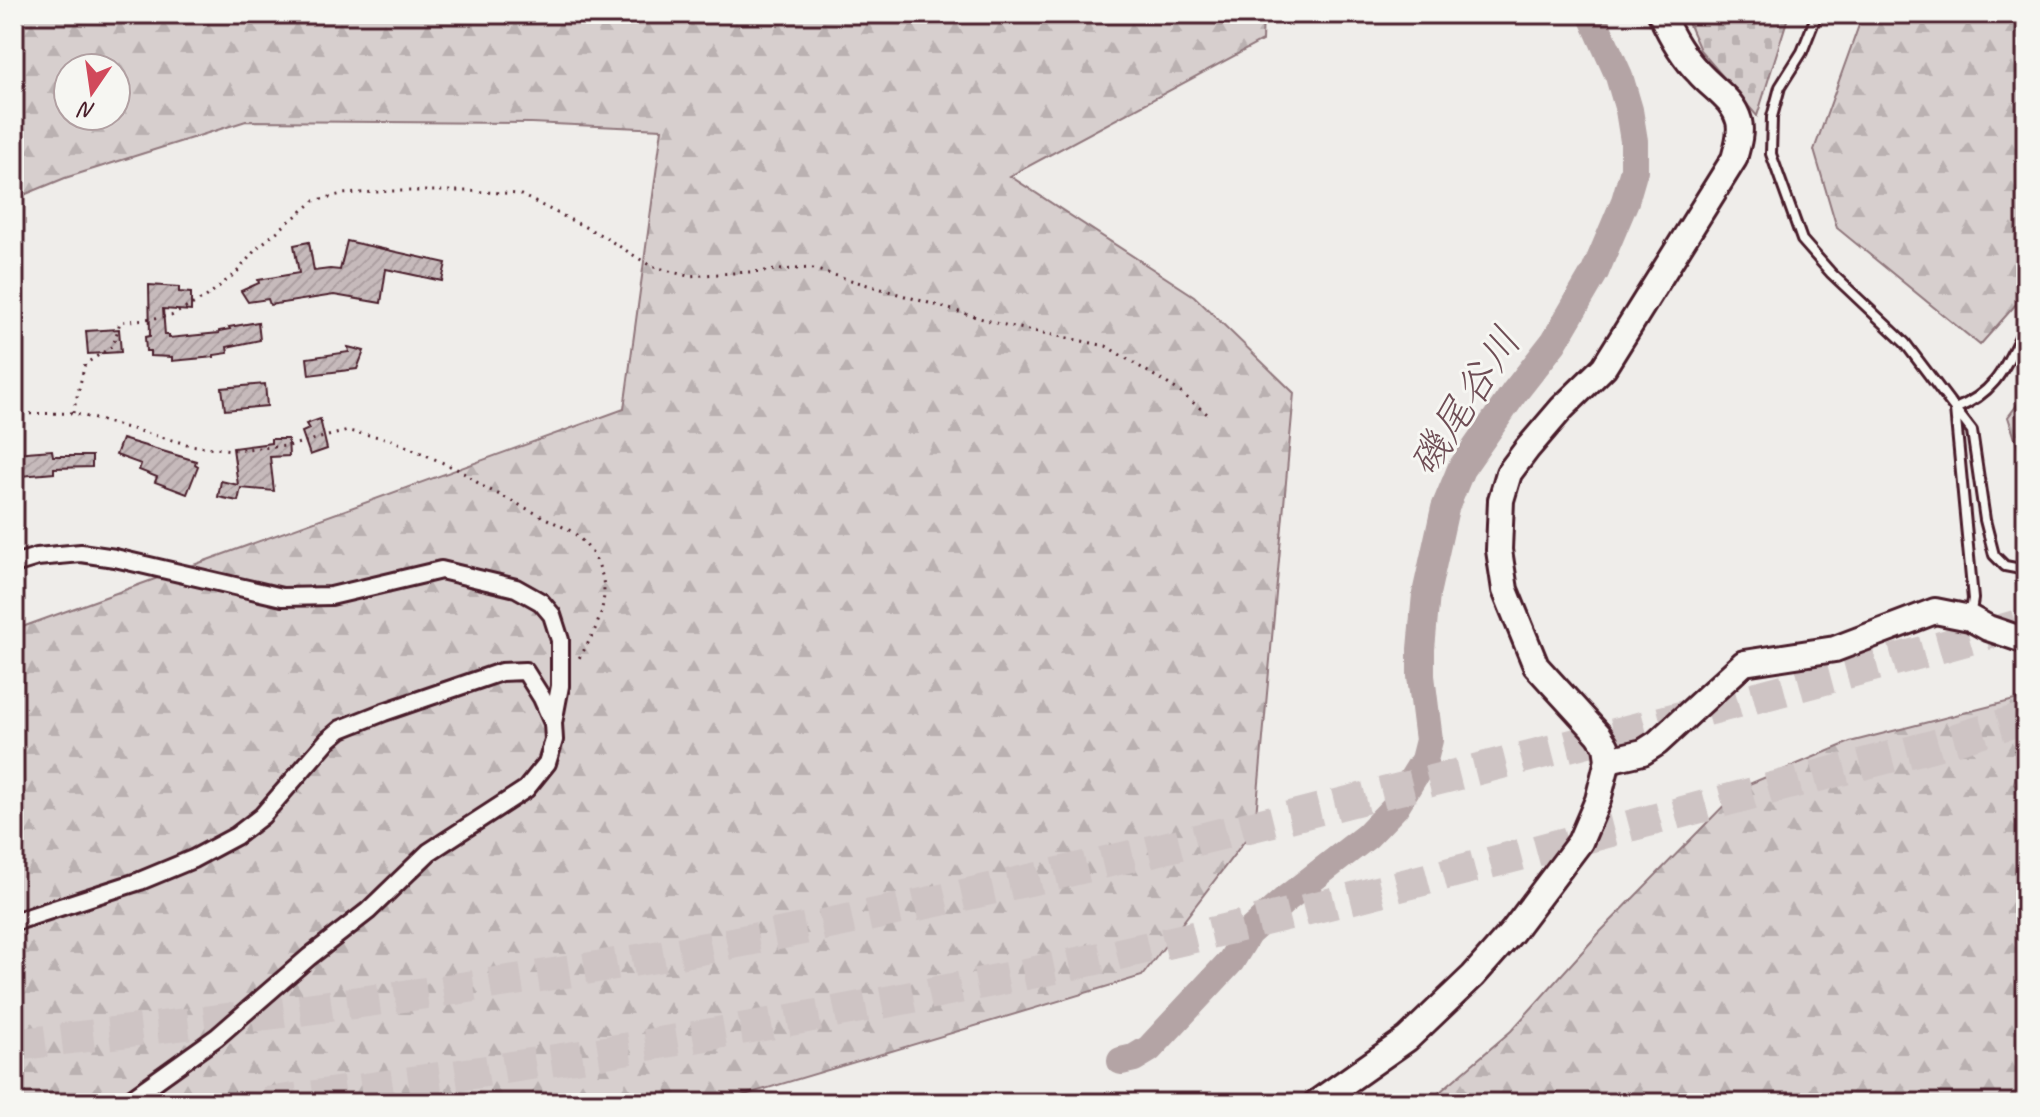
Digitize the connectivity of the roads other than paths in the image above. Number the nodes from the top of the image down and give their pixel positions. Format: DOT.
graph roads {
  1 [pos="1661,14"];
  2 [pos="1817,14"];
  3 [pos="2026,325"];
  4 [pos="1955,409"];
  5 [pos="14,564"];
  6 [pos="2026,570"];
  7 [pos="1970,618"];
  8 [pos="2026,641"];
  9 [pos="553,723"];
  10 [pos="1608,760"];
  11 [pos="14,922"];
  12 [pos="125,1103"];
  13 [pos="1316,1103"];
  1 -- 10 [label="main road"];
  2 -- 4 [label="lane"];
  3 -- 4 [label="lane"];
  4 -- 6 [label="lane"];
  4 -- 7 [label="lane"];
  5 -- 9 [label="street"];
  7 -- 8 [label="main road"];
  7 -- 10 [label="main road"];
  9 -- 11 [label="street"];
  9 -- 12 [label="street"];
  10 -- 13 [label="main road"];
}
